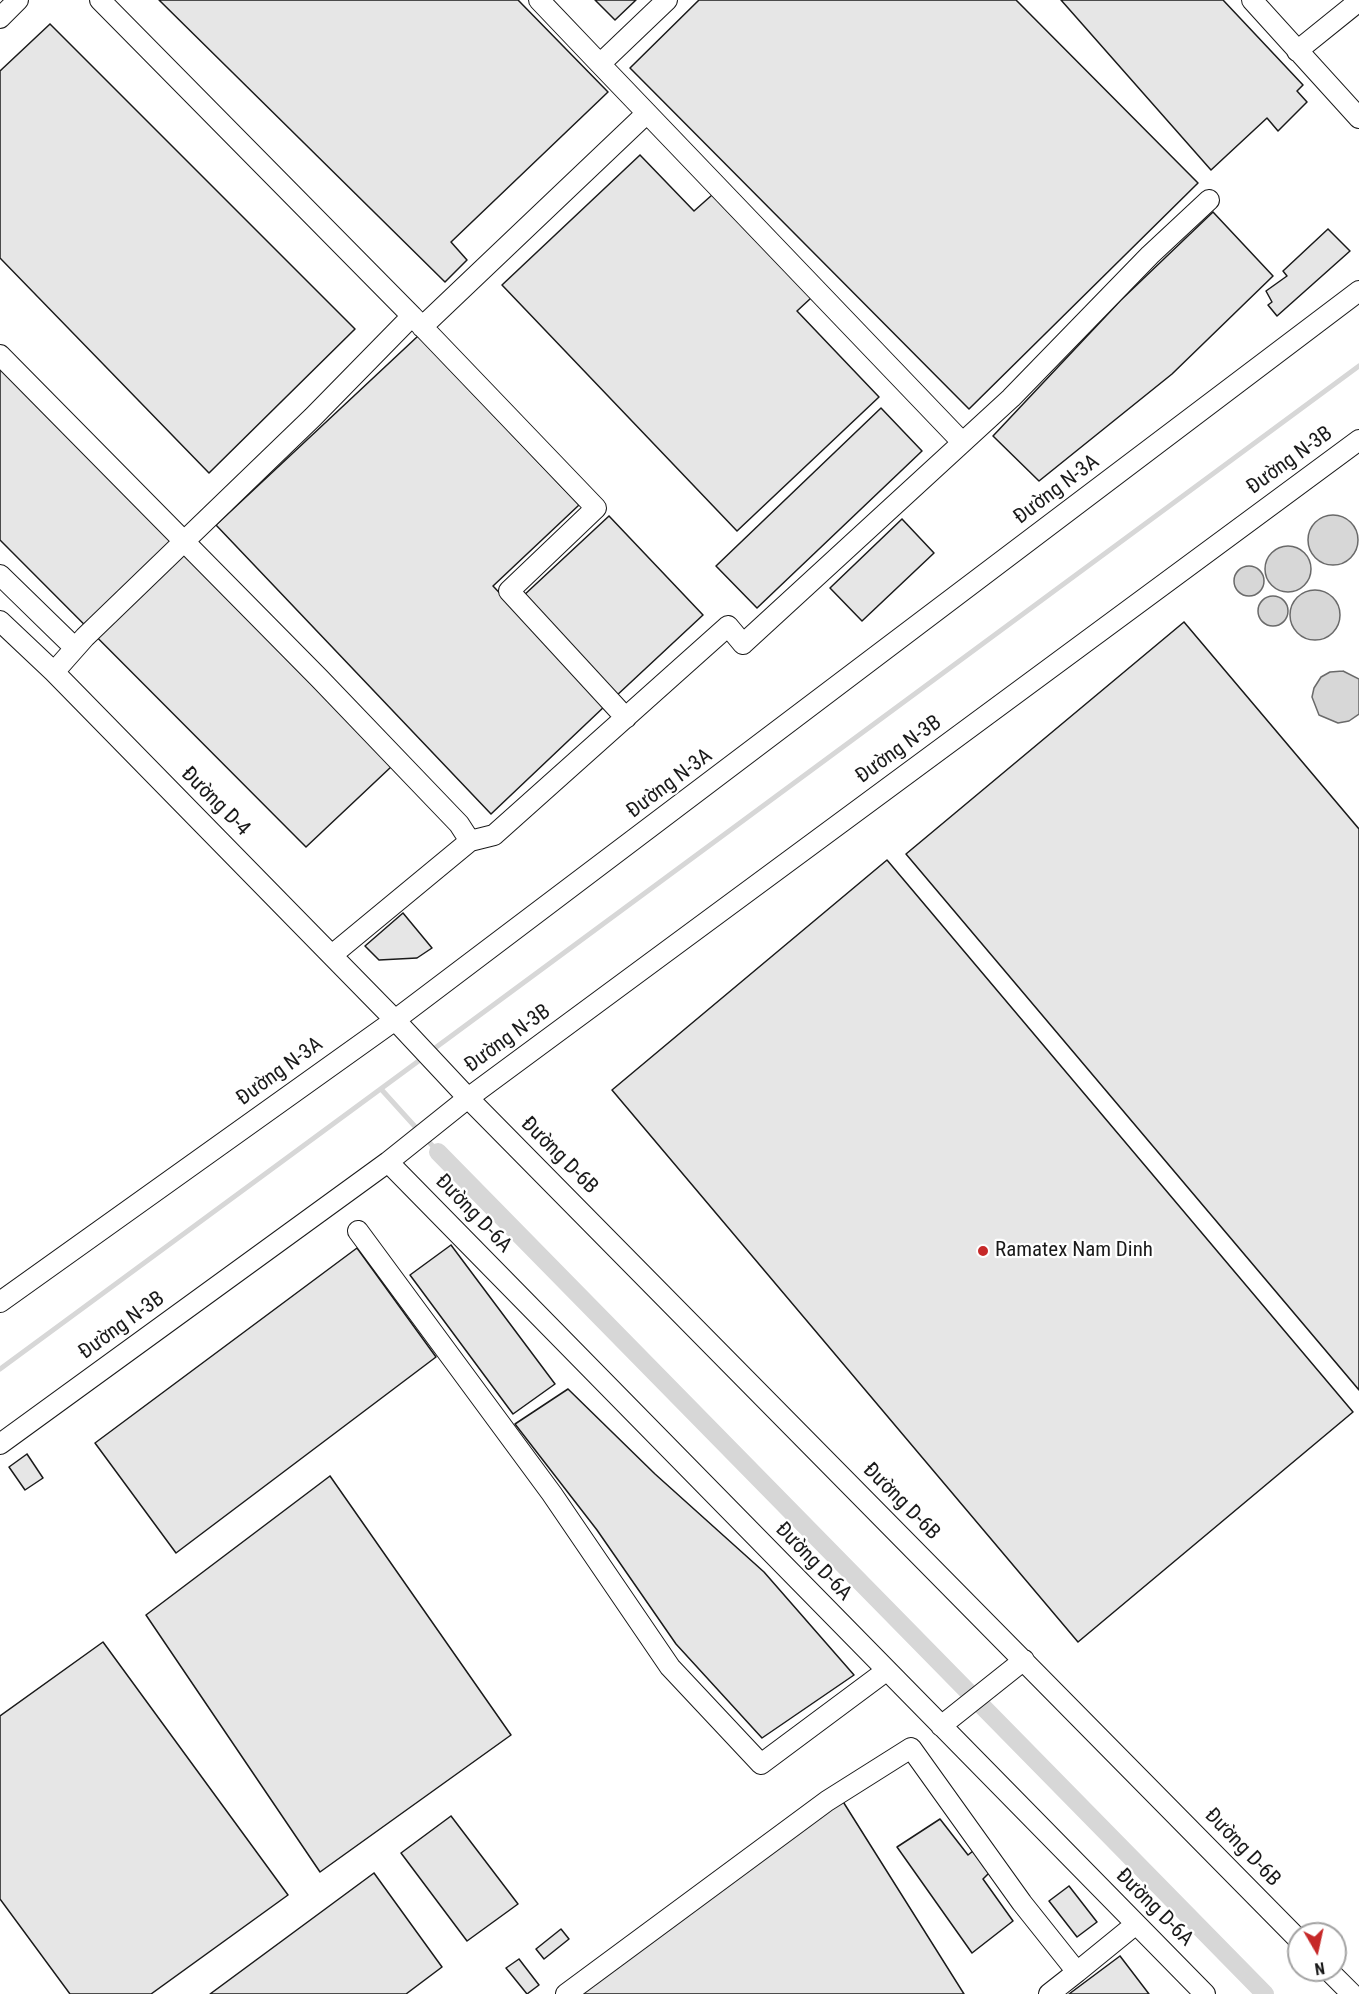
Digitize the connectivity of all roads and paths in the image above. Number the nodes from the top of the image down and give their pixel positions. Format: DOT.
graph roads {
  1 [pos="18,0"];
  2 [pos="100,0"];
  3 [pos="539,0"];
  4 [pos="667,0"];
  5 [pos="1252,0"];
  6 [pos="1359,1"];
  7 [pos="0,18"];
  8 [pos="1297,51"];
  9 [pos="600,64"];
  10 [pos="647,113"];
  11 [pos="1359,117"];
  12 [pos="1209,200"];
  13 [pos="1359,291"];
  14 [pos="417,322"];
  15 [pos="0,355"];
  16 [pos="1359,440"];
  17 [pos="962,442"];
  18 [pos="183,541"];
  19 [pos="0,575"];
  20 [pos="0,621"];
  21 [pos="75,648"];
  22 [pos="54,672"];
  23 [pos="626,718"];
  24 [pos="470,841"];
  25 [pos="332,955"];
  26 [pos="395,1020"];
  27 [pos="441,1069"];
  28 [pos="468,1098"];
  29 [pos="388,1162"];
  30 [pos="358,1231"];
  31 [pos="2,1296"];
  32 [pos="0,1444"];
  33 [pos="1024,1660"];
  34 [pos="886,1671"];
  35 [pos="941,1726"];
  36 [pos="1136,1924"];
  37 [pos="1287,1928"];
  38 [pos="1077,1972"];
  39 [pos="1340,1982"];
  40 [pos="566,1994"];
  41 [pos="1049,1994"];
  42 [pos="1205,1994"];
  43 [pos="1352,1994"];
  1 -- 7 [label="street"];
  2 -- 14 [label="street"];
  3 -- 9 [label="street"];
  4 -- 9 [label="street"];
  5 -- 8 [label="street"];
  6 -- 8 [label="street"];
  8 -- 11 [label="street"];
  9 -- 10 [label="street"];
  10 -- 14 [label="street"];
  10 -- 17 [label="street"];
  12 -- 17 [label="street"];
  13 -- 26 [label="street, Đường N-3A"];
  14 -- 18 [label="street"];
  14 -- 23 [label="street"];
  15 -- 18 [label="street"];
  16 -- 28 [label="street, Đường N-3B"];
  17 -- 23 [label="street"];
  18 -- 21 [label="street"];
  18 -- 24 [label="street"];
  19 -- 21 [label="street"];
  20 -- 22 [label="street, Đường D-4"];
  21 -- 22 [label="street"];
  22 -- 25 [label="street, Đường D-4"];
  23 -- 24 [label="street"];
  24 -- 25 [label="street"];
  25 -- 26 [label="street, Đường D-4"];
  26 -- 27 [label="street, Đường D-4"];
  26 -- 31 [label="street, Đường N-3A"];
  27 -- 28 [label="street, Đường D-6B"];
  28 -- 29 [label="street, Đường N-3B"];
  28 -- 33 [label="street, Đường D-6B"];
  29 -- 32 [label="street, Đường N-3B"];
  29 -- 34 [label="street, Đường D-6A"];
  30 -- 34 [label="street"];
  33 -- 35 [label="street"];
  33 -- 37 [label="street, Đường D-6B"];
  34 -- 35 [label="street, Đường D-6A"];
  35 -- 36 [label="street, Đường D-6A"];
  36 -- 38 [label="street"];
  36 -- 42 [label="street, Đường D-6A"];
  38 -- 40 [label="street"];
  38 -- 41 [label="street"];
  39 -- 43 [label="street"];
}
